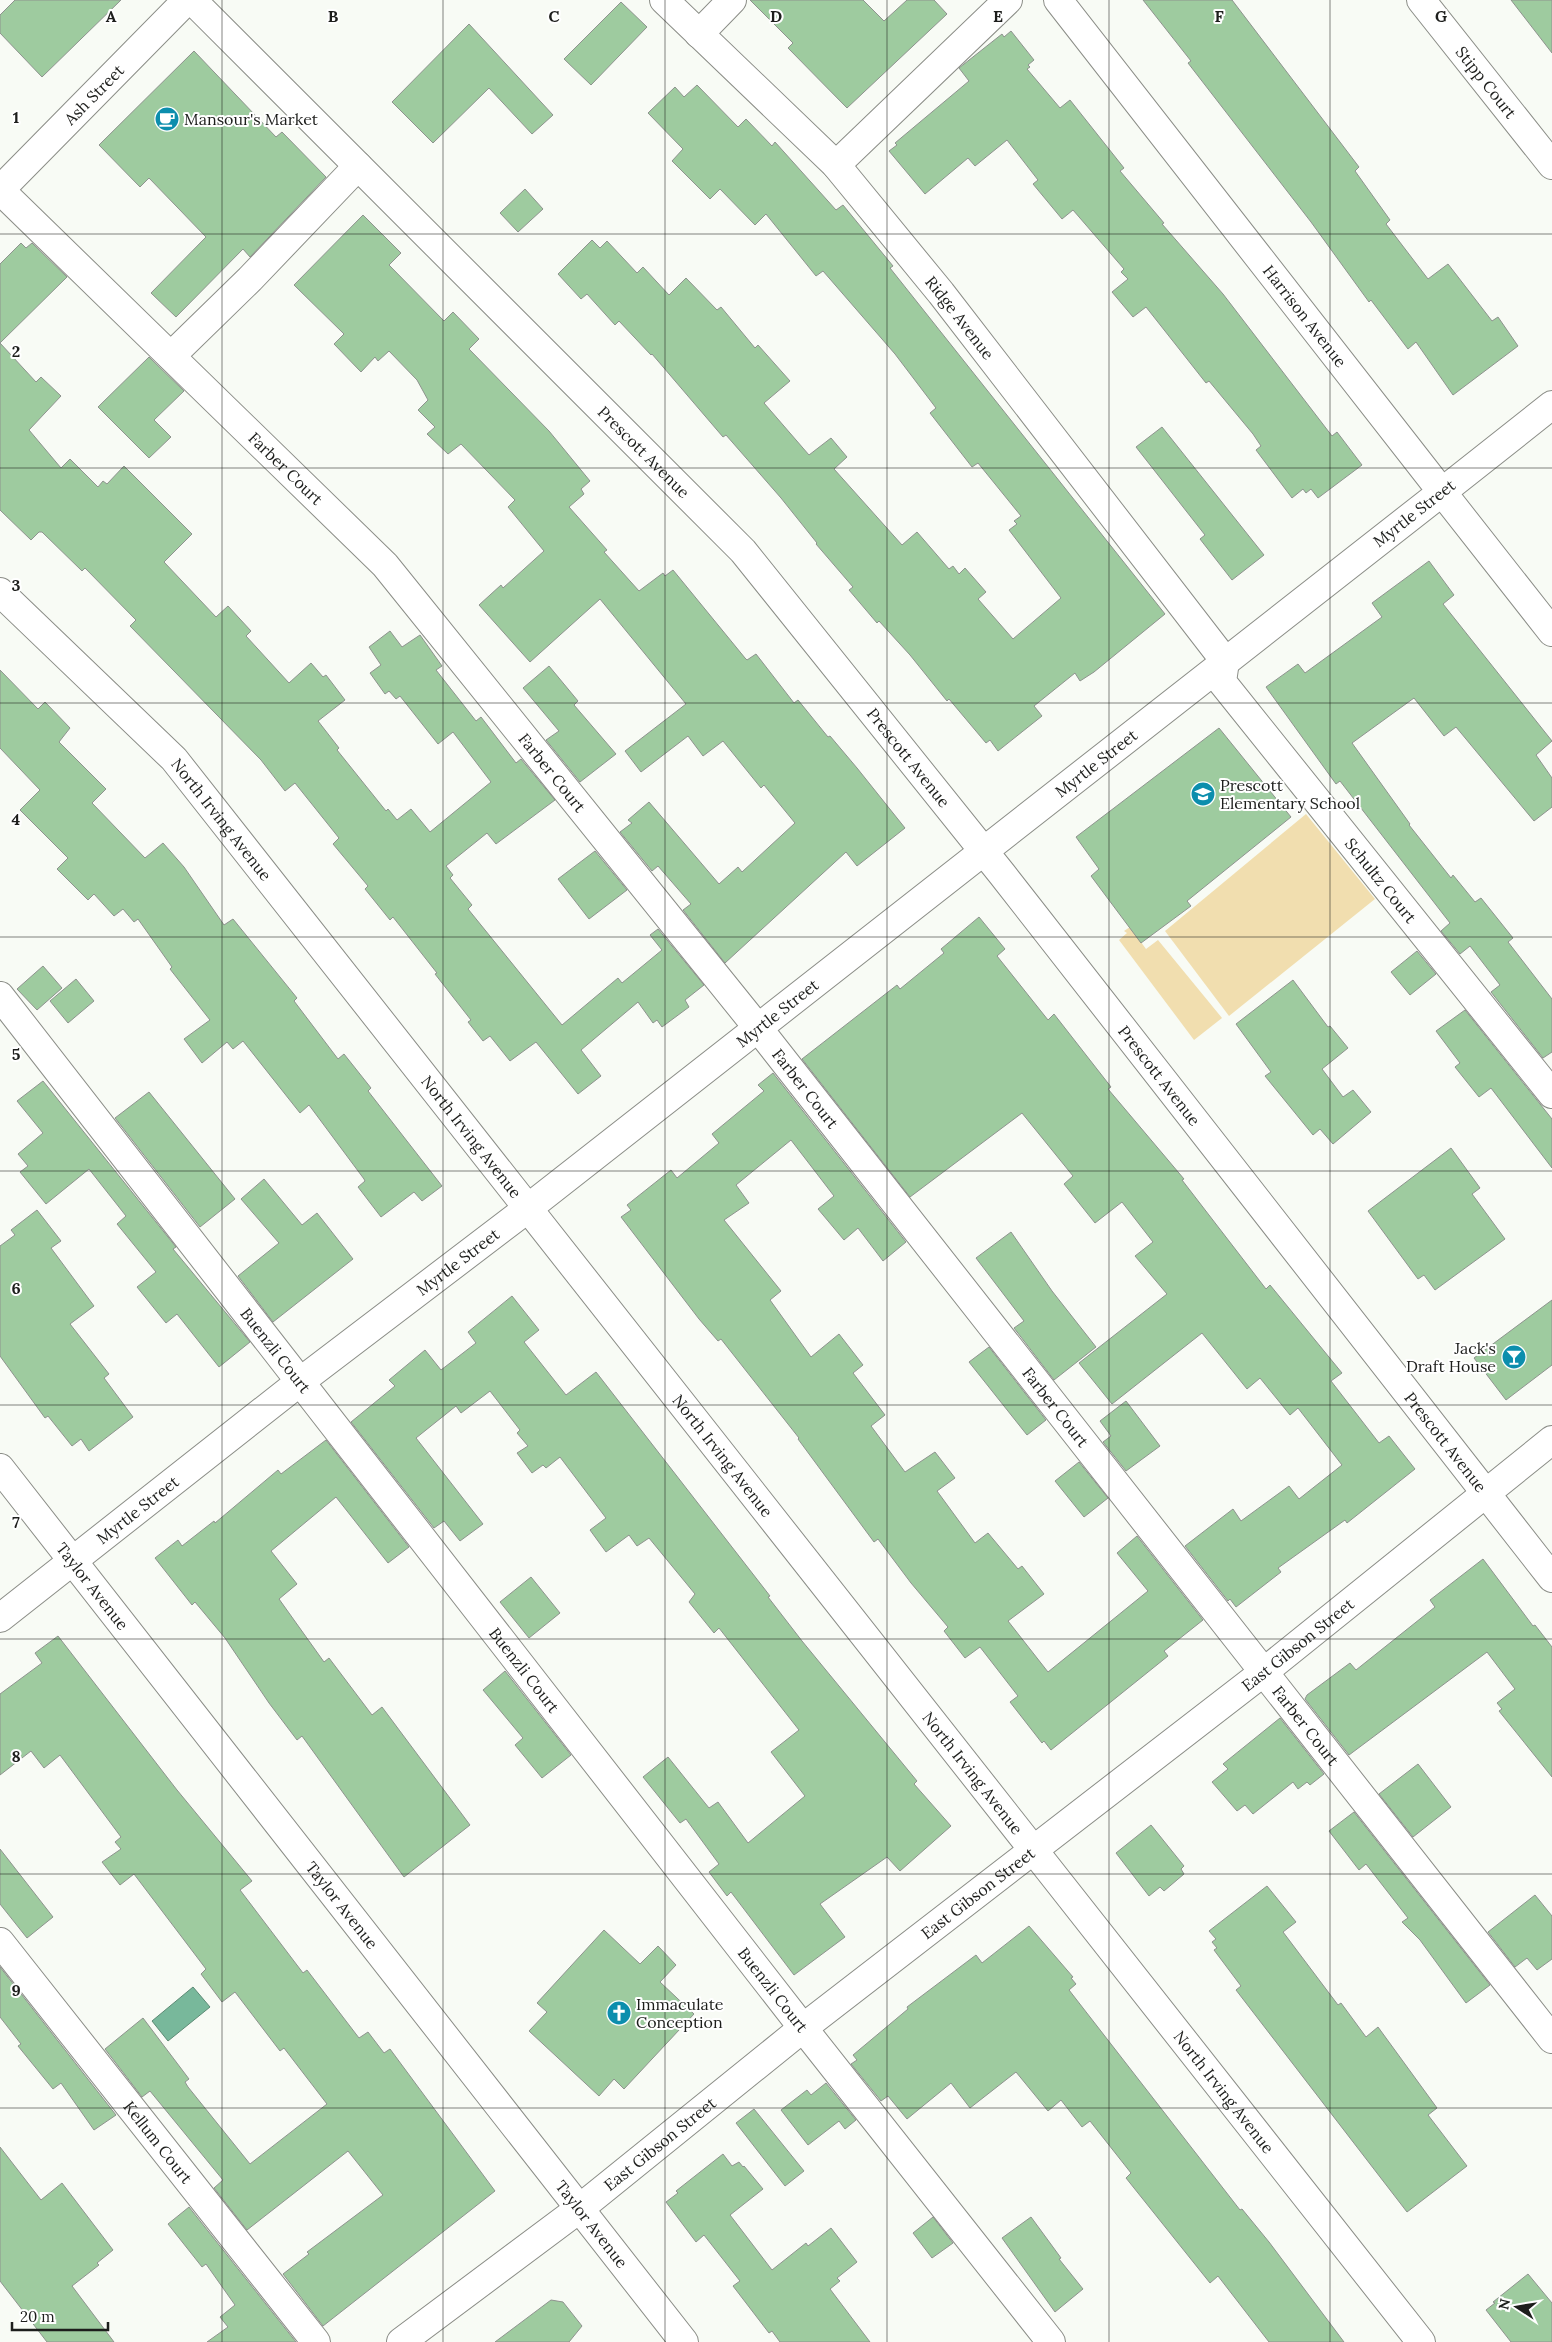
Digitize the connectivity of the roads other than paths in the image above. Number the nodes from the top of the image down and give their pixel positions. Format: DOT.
graph roads {
  1 [pos="188,0"];
  2 [pos="192,0"];
  3 [pos="664,0"];
  4 [pos="732,0"];
  5 [pos="1008,0"];
  6 [pos="1058,0"];
  7 [pos="1421,0"];
  8 [pos="699,34"];
  9 [pos="836,165"];
  10 [pos="1552,165"];
  11 [pos="358,166"];
  12 [pos="0,190"];
  13 [pos="171,356"];
  14 [pos="1552,405"];
  15 [pos="1442,492"];
  16 [pos="0,592"];
  17 [pos="1552,632"];
  18 [pos="1225,661"];
  19 [pos="984,851"];
  20 [pos="0,996"];
  21 [pos="758,1028"];
  22 [pos="1552,1094"];
  23 [pos="527,1209"];
  24 [pos="301,1381"];
  25 [pos="1552,1440"];
  26 [pos="0,1468"];
  27 [pos="1485,1492"];
  28 [pos="72,1561"];
  29 [pos="1552,1578"];
  30 [pos="0,1618"];
  31 [pos="1265,1670"];
  32 [pos="1033,1849"];
  33 [pos="0,1942"];
  34 [pos="803,2028"];
  35 [pos="1552,2039"];
  36 [pos="580,2208"];
  37 [pos="316,2342"];
  38 [pos="401,2342"];
  39 [pos="684,2342"];
  40 [pos="1051,2342"];
  41 [pos="1420,2342"];
  1 -- 12 [label="street, Ash Street"];
  2 -- 11 [label="street, Prescott Avenue"];
  3 -- 8 [label="street, Ridge Avenue"];
  4 -- 8 [label="street"];
  5 -- 9 [label="street"];
  6 -- 15 [label="street, Harrison Avenue"];
  7 -- 10 [label="street, Stipp Court"];
  8 -- 9 [label="street, Ridge Avenue"];
  9 -- 18 [label="street, Ridge Avenue"];
  11 -- 13 [label="street"];
  11 -- 19 [label="street, Prescott Avenue"];
  12 -- 13 [label="street, Farber Court"];
  13 -- 21 [label="street, Farber Court"];
  14 -- 15 [label="street, Myrtle Street"];
  15 -- 17 [label="street, Harrison Avenue"];
  15 -- 18 [label="street, Myrtle Street"];
  16 -- 23 [label="street, North Irving Avenue"];
  18 -- 19 [label="street, Myrtle Street"];
  18 -- 22 [label="street, Schultz Court"];
  19 -- 21 [label="street, Myrtle Street"];
  19 -- 27 [label="street, Prescott Avenue"];
  20 -- 24 [label="street, Buenzli Court"];
  21 -- 23 [label="street, Myrtle Street"];
  21 -- 31 [label="street, Farber Court"];
  23 -- 24 [label="street, Myrtle Street"];
  23 -- 32 [label="street, North Irving Avenue"];
  24 -- 28 [label="street, Myrtle Street"];
  24 -- 34 [label="street, Buenzli Court"];
  25 -- 27 [label="street, East Gibson Street"];
  26 -- 28 [label="street, Taylor Avenue"];
  27 -- 29 [label="street, Prescott Avenue"];
  27 -- 31 [label="street, East Gibson Street"];
  28 -- 30 [label="street, Myrtle Street"];
  28 -- 36 [label="street, Taylor Avenue"];
  31 -- 32 [label="street, East Gibson Street"];
  31 -- 35 [label="street, Farber Court"];
  32 -- 34 [label="street, East Gibson Street"];
  32 -- 41 [label="street, North Irving Avenue"];
  33 -- 37 [label="street, Kellum Court"];
  34 -- 36 [label="street, East Gibson Street"];
  34 -- 40 [label="street, Buenzli Court"];
  36 -- 38 [label="street, East Gibson Street"];
  36 -- 39 [label="street, Taylor Avenue"];
}
